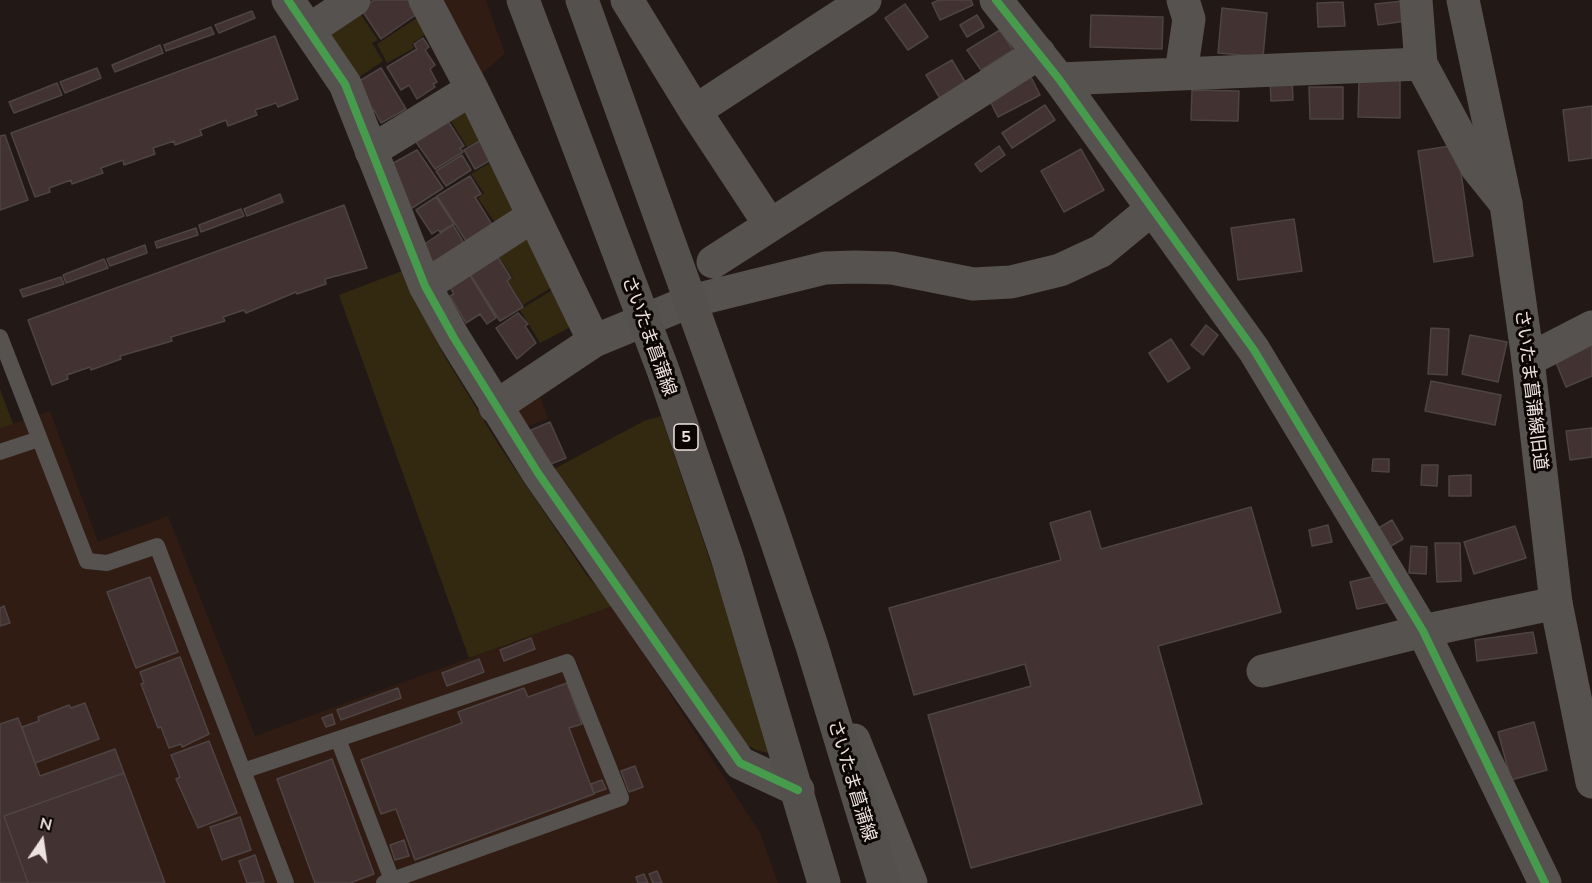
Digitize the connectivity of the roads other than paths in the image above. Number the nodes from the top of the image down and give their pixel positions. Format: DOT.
graph roads {
  1 [pos="288,0"];
  2 [pos="354,0"];
  3 [pos="424,0"];
  4 [pos="523,0"];
  5 [pos="627,0"];
  6 [pos="865,0"];
  7 [pos="996,0"];
  8 [pos="1183,0"];
  9 [pos="1416,0"];
  10 [pos="1463,0"];
  11 [pos="591,3"];
  12 [pos="309,30"];
  13 [pos="1039,53"];
  14 [pos="1420,64"];
  15 [pos="1181,74"];
  16 [pos="1059,79"];
  17 [pos="472,89"];
  18 [pos="695,111"];
  19 [pos="371,151"];
  20 [pos="1506,204"];
  21 [pos="1152,209"];
  22 [pos="533,216"];
  23 [pos="770,225"];
  24 [pos="713,262"];
  25 [pos="425,286"];
  26 [pos="691,301"];
  27 [pos="644,320"];
  28 [pos="1592,327"];
  29 [pos="0,337"];
  30 [pos="594,341"];
  31 [pos="1528,360"];
  32 [pos="495,406"];
  33 [pos="39,439"];
  34 [pos="0,452"];
  35 [pos="788,577"];
  36 [pos="1556,603"];
  37 [pos="1424,630"];
  38 [pos="1263,671"];
  39 [pos="338,739"];
  40 [pos="243,771"];
  41 [pos="1592,782"];
  42 [pos="798,790"];
  43 [pos="388,882"];
  44 [pos="286,883"];
  45 [pos="824,883"];
  46 [pos="884,883"];
  47 [pos="911,883"];
  48 [pos="1545,883"];
  1 -- 12 [label="street"];
  2 -- 12 [label="street"];
  3 -- 17 [label="street"];
  4 -- 27 [label="main road, さいたま菖蒲線 / 5"];
  5 -- 18 [label="street"];
  6 -- 18 [label="street"];
  7 -- 13 [label="street"];
  8 -- 15 [label="street"];
  9 -- 14 [label="street"];
  10 -- 20 [label="street, さいたま菖蒲線旧道"];
  11 -- 26 [label="main road, さいたま菖蒲線"];
  12 -- 19 [label="street"];
  13 -- 16 [label="street"];
  13 -- 23 [label="street"];
  14 -- 15 [label="street"];
  14 -- 20 [label="street"];
  15 -- 16 [label="street"];
  16 -- 21 [label="street"];
  17 -- 19 [label="street"];
  17 -- 22 [label="street"];
  18 -- 23 [label="street"];
  19 -- 25 [label="street"];
  20 -- 31 [label="street, さいたま菖蒲線旧道"];
  21 -- 26 [label="street"];
  21 -- 37 [label="street"];
  22 -- 25 [label="street"];
  22 -- 30 [label="street"];
  23 -- 24 [label="street"];
  25 -- 32 [label="street"];
  26 -- 27 [label="street"];
  26 -- 35 [label="main road, さいたま菖蒲線"];
  27 -- 30 [label="street"];
  27 -- 42 [label="main road, さいたま菖蒲線 / 5"];
  28 -- 31 [label="street"];
  29 -- 33 [label="lane"];
  30 -- 32 [label="street"];
  31 -- 36 [label="street, さいたま菖蒲線旧道"];
  32 -- 42 [label="street"];
  33 -- 34 [label="lane"];
  33 -- 40 [label="lane"];
  35 -- 46 [label="main road, さいたま菖蒲線"];
  35 -- 47 [label="street"];
  36 -- 37 [label="street"];
  36 -- 41 [label="street, さいたま菖蒲線旧道"];
  37 -- 38 [label="street"];
  37 -- 48 [label="street"];
  39 -- 40 [label="lane"];
  39 -- 43 [label="lane"];
  39 -- 43 [label="lane"];
  40 -- 44 [label="lane"];
  42 -- 45 [label="main road, さいたま菖蒲線 / 5"];
}
